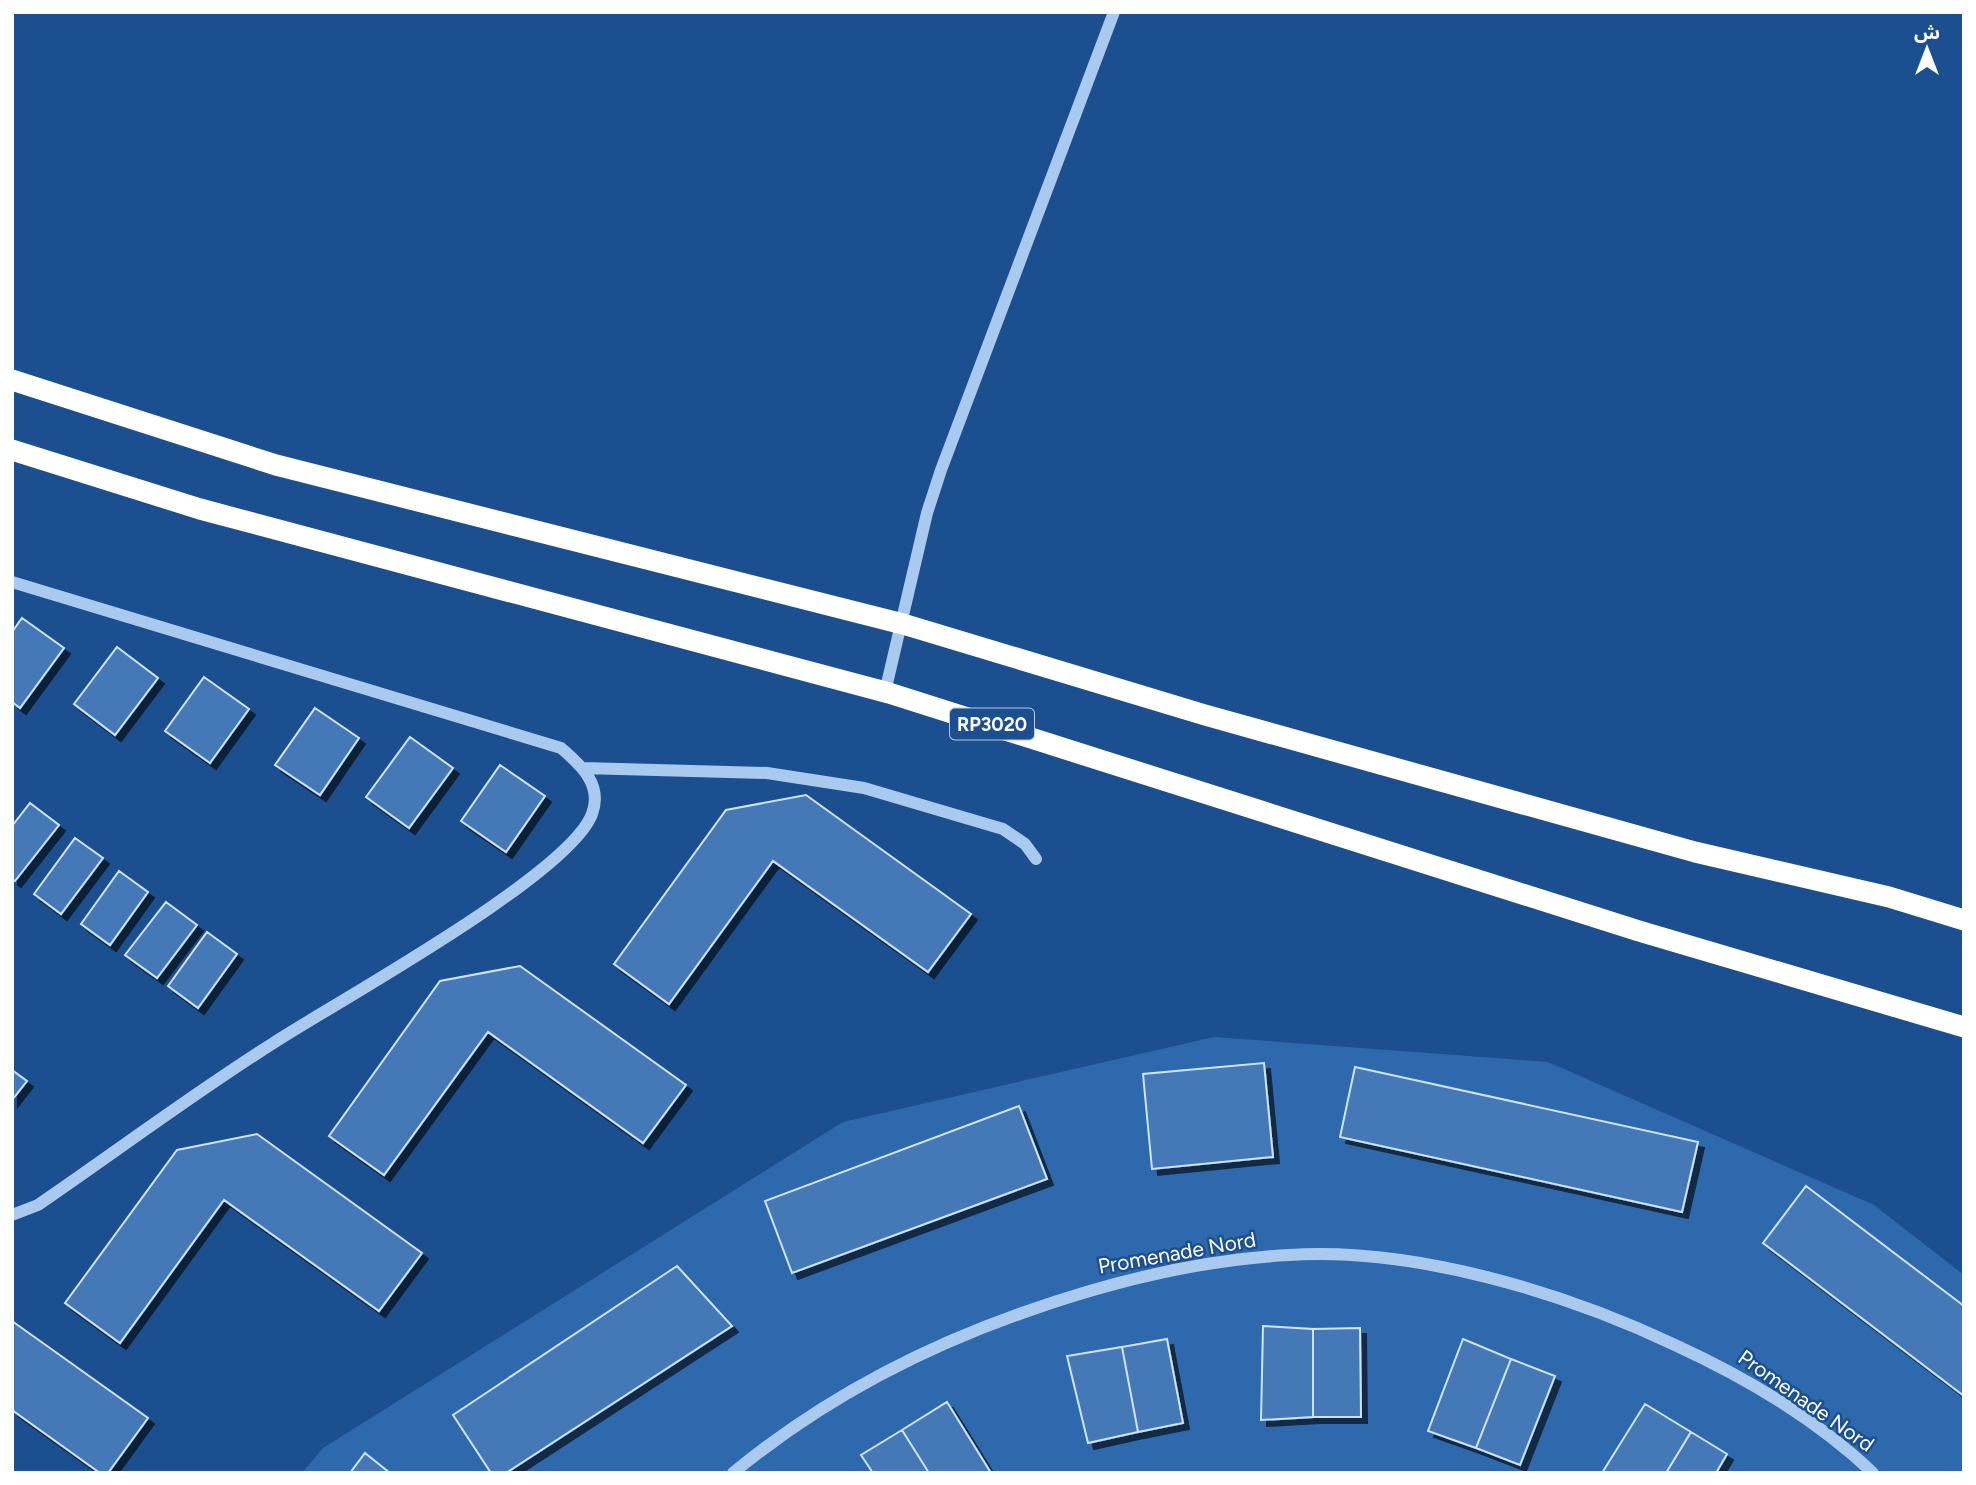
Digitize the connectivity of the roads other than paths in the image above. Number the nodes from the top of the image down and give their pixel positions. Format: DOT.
graph roads {
  1 [pos="1114,12"];
  2 [pos="12,380"];
  3 [pos="12,450"];
  4 [pos="12,582"];
  5 [pos="903,624"];
  6 [pos="885,692"];
  7 [pos="583,768"];
  8 [pos="1036,859"];
  9 [pos="1964,920"];
  10 [pos="1964,1027"];
  11 [pos="12,1215"];
  12 [pos="733,1473"];
  13 [pos="1873,1473"];
  1 -- 5 [label="street"];
  2 -- 5 [label="highway"];
  3 -- 6 [label="highway, RP3020"];
  4 -- 7 [label="street"];
  5 -- 6 [label="street"];
  5 -- 9 [label="highway"];
  6 -- 10 [label="highway, RP3020"];
  7 -- 8 [label="street"];
  7 -- 11 [label="street"];
  12 -- 13 [label="street, Promenade Nord"];
}
